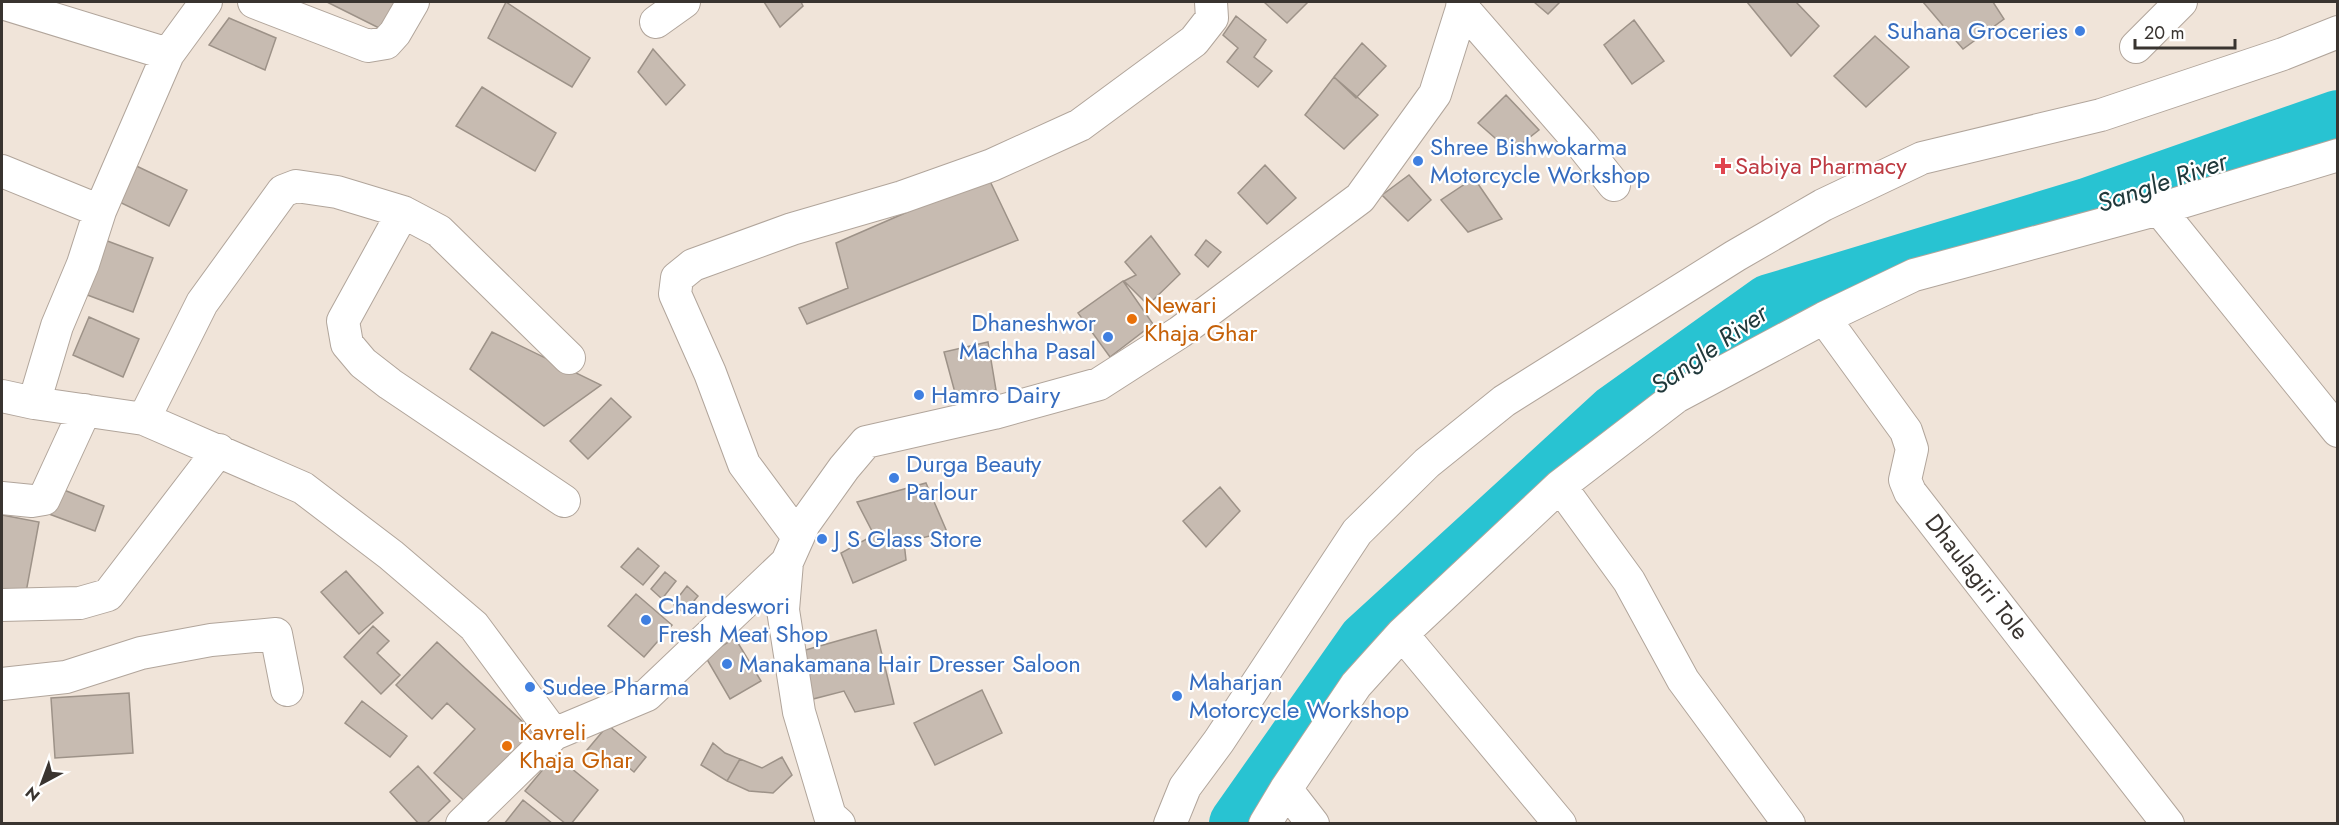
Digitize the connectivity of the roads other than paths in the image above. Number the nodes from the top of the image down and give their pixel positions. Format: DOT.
graph roads {
  1 [pos="206,2"];
  2 [pos="254,2"];
  3 [pos="413,2"];
  4 [pos="684,2"];
  5 [pos="1211,2"];
  6 [pos="2181,2"];
  7 [pos="2,3"];
  8 [pos="1463,4"];
  9 [pos="656,22"];
  10 [pos="2337,32"];
  11 [pos="2136,47"];
  12 [pos="168,54"];
  13 [pos="2337,155"];
  14 [pos="2,171"];
  15 [pos="1614,185"];
  16 [pos="2159,209"];
  17 [pos="100,211"];
  18 [pos="403,212"];
  19 [pos="1824,318"];
  20 [pos="570,358"];
  21 [pos="2,396"];
  22 [pos="34,403"];
  23 [pos="85,410"];
  24 [pos="144,419"];
  25 [pos="2337,431"];
  26 [pos="219,450"];
  27 [pos="1560,486"];
  28 [pos="2,498"];
  29 [pos="564,501"];
  30 [pos="793,549"];
  31 [pos="2,605"];
  32 [pos="1402,634"];
  33 [pos="2,684"];
  34 [pos="286,690"];
  35 [pos="554,734"];
  36 [pos="1286,789"];
  37 [pos="462,824"];
  38 [pos="839,824"];
  39 [pos="1170,824"];
  40 [pos="1265,824"];
  41 [pos="1313,824"];
  42 [pos="1560,824"];
  43 [pos="1788,824"];
  44 [pos="2168,824"];
  1 -- 12 [label="street"];
  2 -- 3 [label="street"];
  4 -- 9 [label="street"];
  5 -- 30 [label="street"];
  6 -- 11 [label="street"];
  7 -- 12 [label="street"];
  8 -- 15 [label="street"];
  8 -- 30 [label="street"];
  10 -- 39 [label="street"];
  12 -- 17 [label="street"];
  13 -- 16 [label="street"];
  14 -- 17 [label="street"];
  16 -- 19 [label="street"];
  16 -- 25 [label="street"];
  17 -- 22 [label="street"];
  18 -- 20 [label="street"];
  18 -- 24 [label="street"];
  18 -- 29 [label="street"];
  19 -- 27 [label="street"];
  19 -- 44 [label="street, Dhaulagiri Tole"];
  21 -- 22 [label="street"];
  22 -- 23 [label="street"];
  23 -- 24 [label="street"];
  23 -- 28 [label="street"];
  24 -- 26 [label="street"];
  26 -- 31 [label="street"];
  26 -- 35 [label="street"];
  27 -- 32 [label="street"];
  27 -- 43 [label="street"];
  30 -- 35 [label="street"];
  30 -- 38 [label="street"];
  32 -- 36 [label="street"];
  32 -- 42 [label="street"];
  33 -- 34 [label="street"];
  35 -- 37 [label="street"];
  36 -- 40 [label="street"];
  36 -- 41 [label="street"];
}
